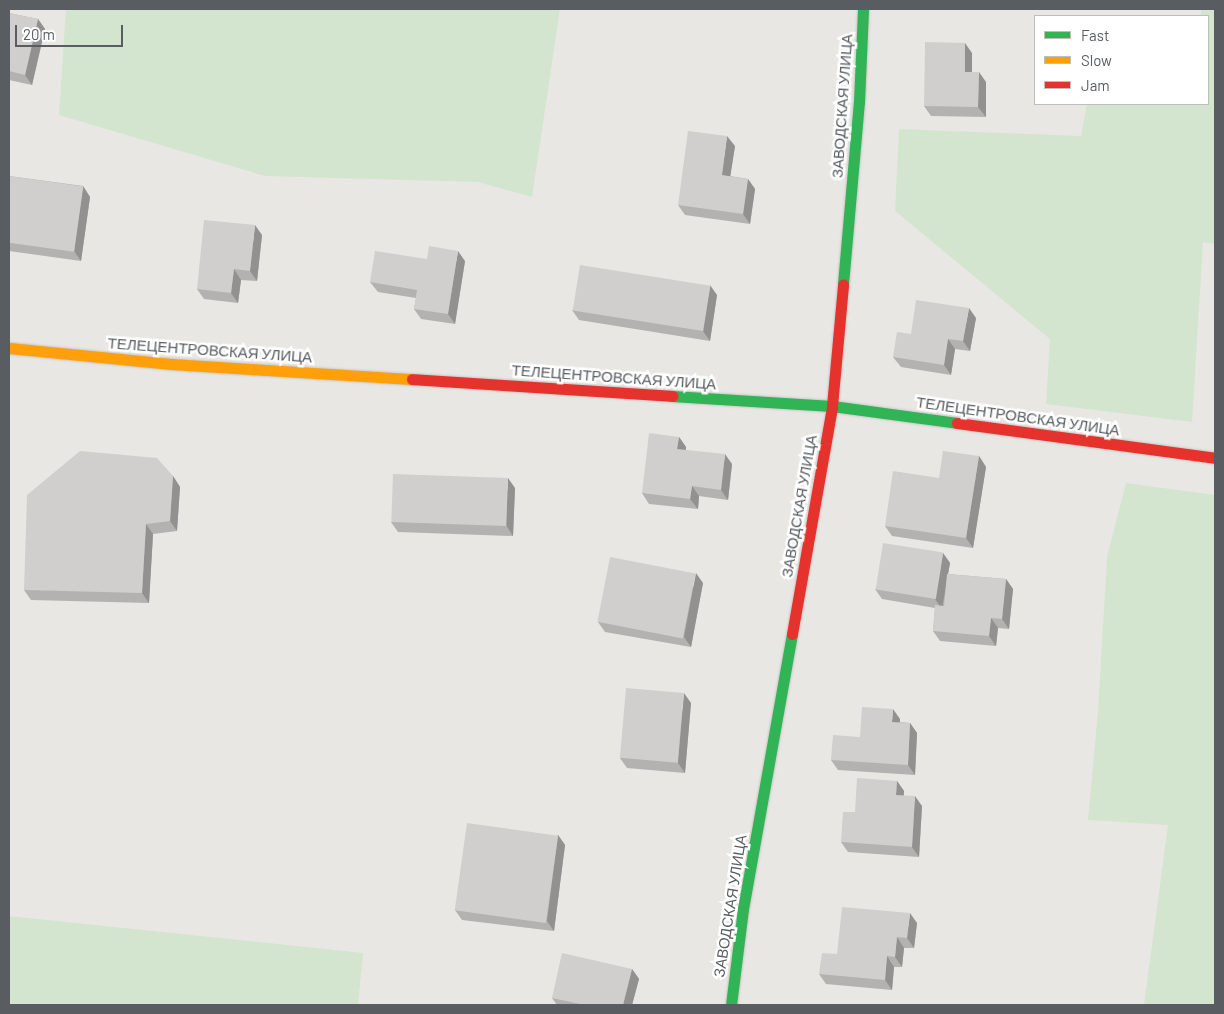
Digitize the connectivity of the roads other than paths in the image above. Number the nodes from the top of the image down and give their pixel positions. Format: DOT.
graph roads {
  1 [pos="863,9"];
  2 [pos="9,348"];
  3 [pos="832,406"];
  4 [pos="1215,458"];
  5 [pos="731,1005"];
  1 -- 3 [label="street, ЗАВОДСКАЯ УЛИЦА"];
  2 -- 3 [label="street, ТЕЛЕЦЕНТРОВСКАЯ УЛИЦА"];
  3 -- 4 [label="street, ТЕЛЕЦЕНТРОВСКАЯ УЛИЦА"];
  3 -- 5 [label="street, ЗАВОДСКАЯ УЛИЦА"];
}
